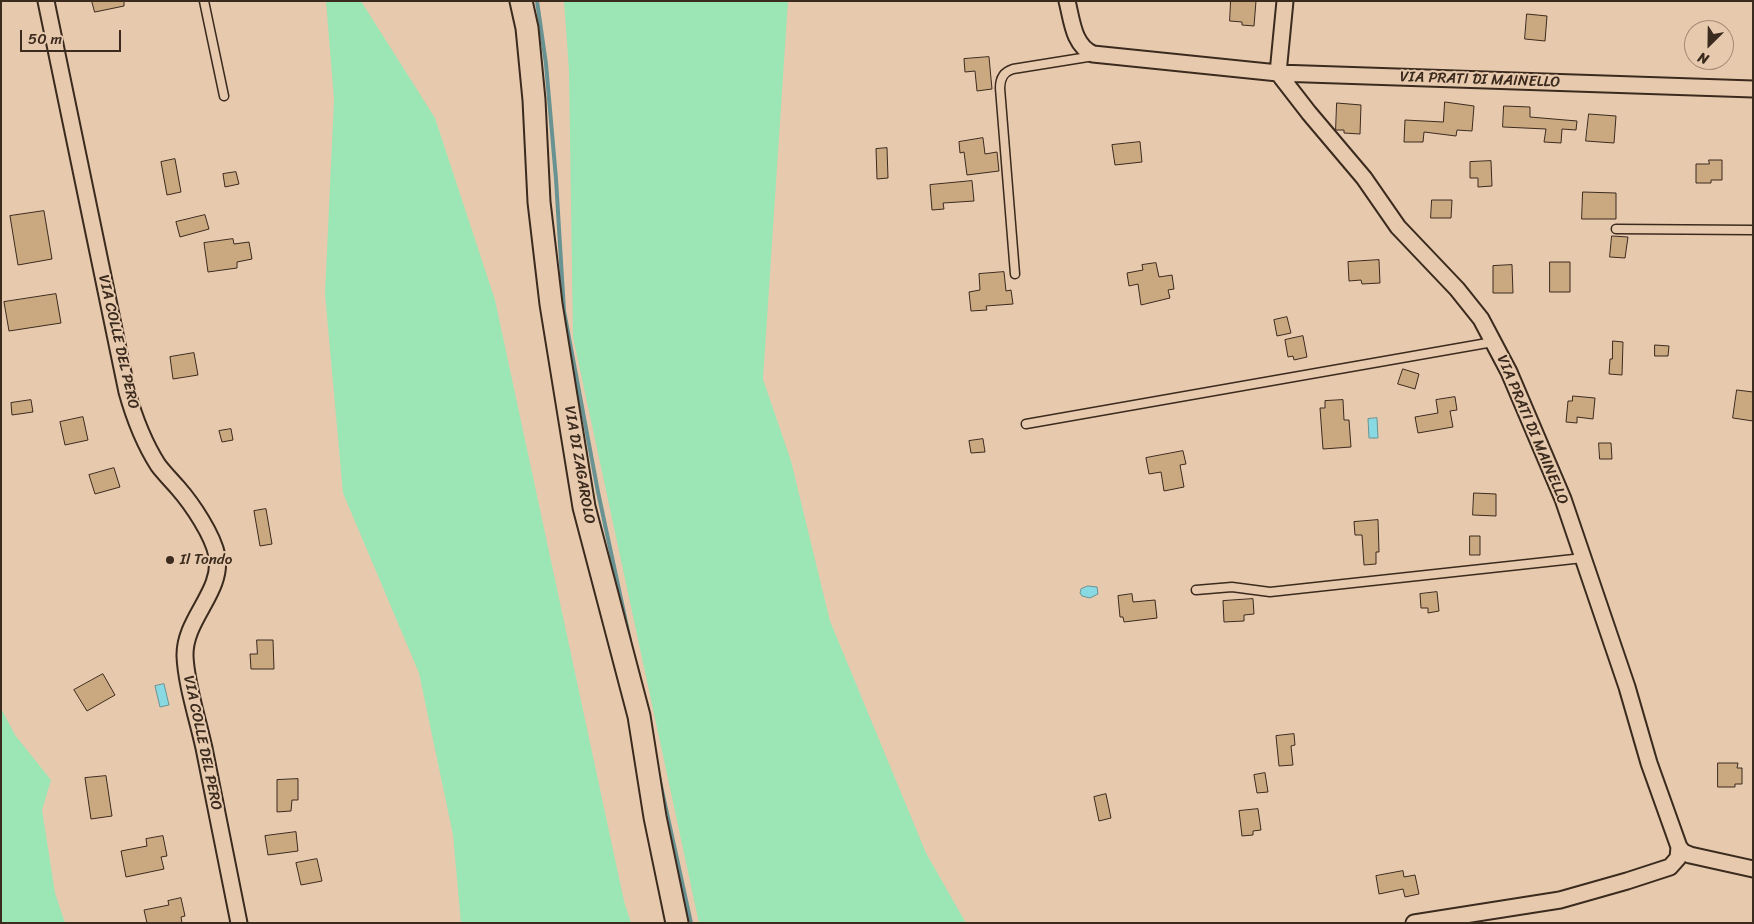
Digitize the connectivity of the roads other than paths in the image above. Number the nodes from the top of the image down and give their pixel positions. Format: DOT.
graph roads {
  1 [pos="46,1"];
  2 [pos="204,1"];
  3 [pos="521,1"];
  4 [pos="1067,1"];
  5 [pos="1285,1"];
  6 [pos="1098,55"];
  7 [pos="1278,73"];
  8 [pos="1753,89"];
  9 [pos="224,96"];
  10 [pos="1616,229"];
  11 [pos="1753,230"];
  12 [pos="1015,274"];
  13 [pos="1493,342"];
  14 [pos="1026,424"];
  15 [pos="1583,558"];
  16 [pos="1196,590"];
  17 [pos="1679,847"];
  18 [pos="1753,869"];
  19 [pos="239,923"];
  20 [pos="677,923"];
  21 [pos="1414,923"];
  1 -- 19 [label="street, VIA COLLE DEL PERO"];
  2 -- 9 [label="lane"];
  3 -- 20 [label="main road, VIA DI ZAGAROLO"];
  4 -- 6 [label="street"];
  5 -- 7 [label="street"];
  6 -- 7 [label="street, VIA PRATI DI MAINELLO"];
  6 -- 12 [label="lane"];
  7 -- 8 [label="street, VIA PRATI DI MAINELLO"];
  7 -- 13 [label="street, VIA PRATI DI MAINELLO"];
  10 -- 11 [label="lane"];
  13 -- 14 [label="lane"];
  13 -- 15 [label="street, VIA PRATI DI MAINELLO"];
  15 -- 16 [label="lane"];
  15 -- 17 [label="street, VIA PRATI DI MAINELLO"];
  17 -- 18 [label="street"];
  17 -- 21 [label="street"];
}
